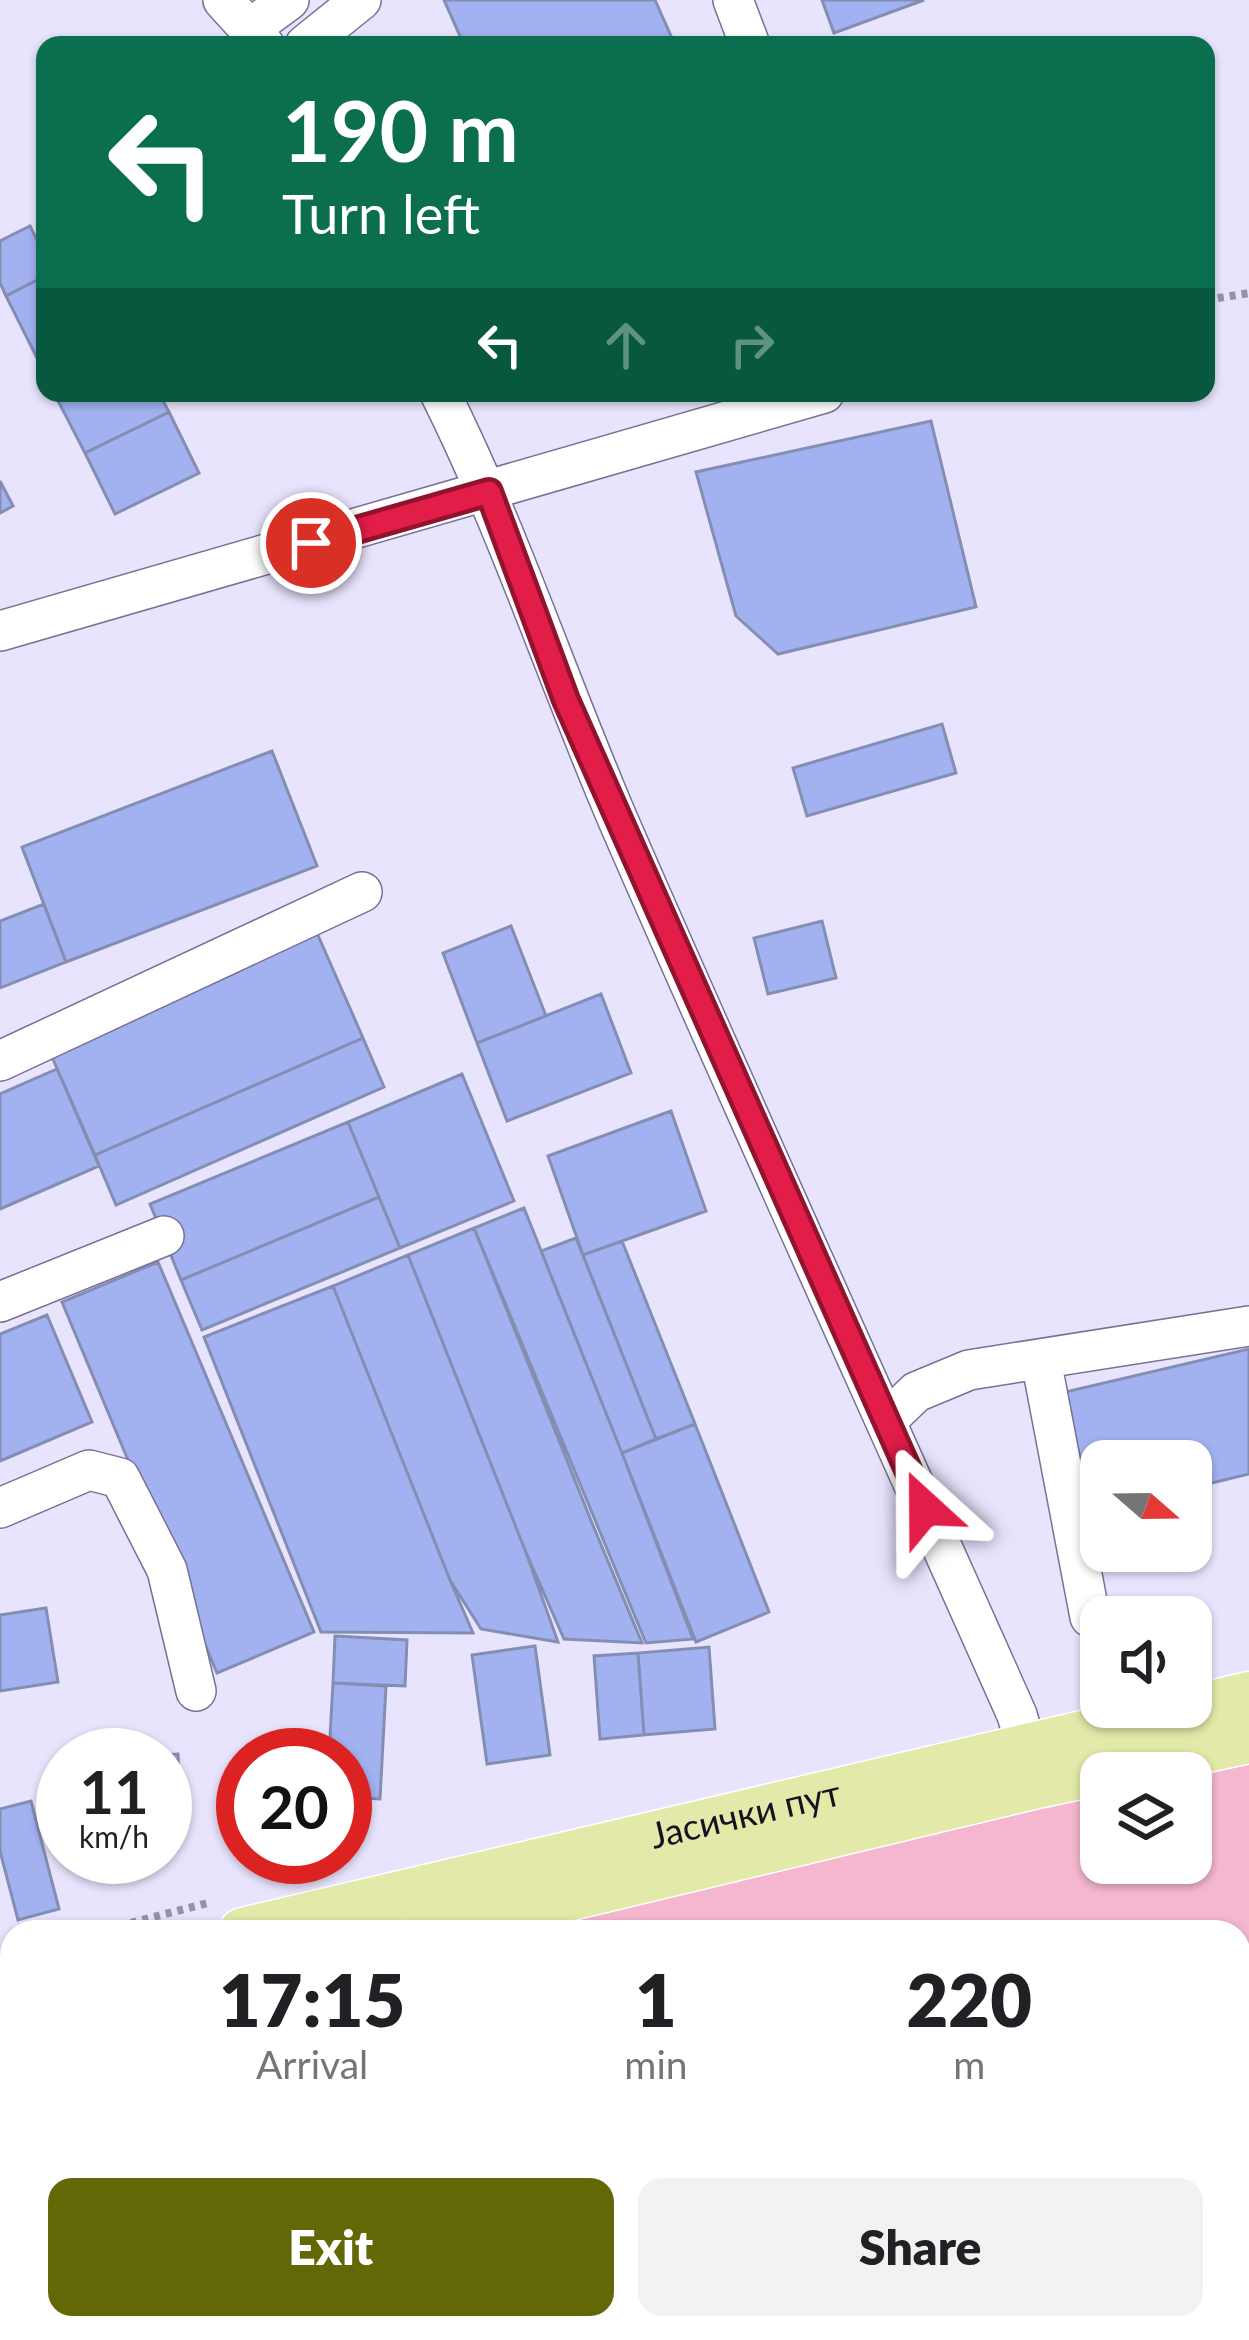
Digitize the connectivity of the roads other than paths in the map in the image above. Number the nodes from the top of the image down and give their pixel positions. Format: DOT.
graph roads {
  1 [pos="361,0"];
  2 [pos="733,0"];
  3 [pos="285,1"];
  4 [pos="246,24"];
  5 [pos="316,36"];
  6 [pos="747,36"];
  7 [pos="444,402"];
  8 [pos="794,402"];
  9 [pos="489,492"];
  10 [pos="0,631"];
  11 [pos="362,892"];
  12 [pos="0,1061"];
  13 [pos="164,1236"];
  14 [pos="0,1302"];
  15 [pos="1249,1326"];
  16 [pos="1041,1360"];
  17 [pos="886,1421"];
  18 [pos="0,1508"];
  19 [pos="1086,1596"];
  20 [pos="196,1691"];
  21 [pos="1249,1696"];
  22 [pos="1249,1739"];
  23 [pos="1032,1764"];
  24 [pos="299,1920"];
  25 [pos="465,1920"];
  1 -- 5 [label="lane"];
  2 -- 6 [label="lane"];
  3 -- 4 [label="lane"];
  7 -- 9 [label="lane"];
  8 -- 9 [label="lane"];
  9 -- 10 [label="lane"];
  9 -- 17 [label="lane"];
  11 -- 12 [label="lane"];
  13 -- 14 [label="lane"];
  15 -- 16 [label="lane"];
  16 -- 17 [label="lane"];
  16 -- 19 [label="lane"];
  17 -- 23 [label="lane"];
  18 -- 20 [label="lane"];
  21 -- 23 [label="main road, Јасички пут"];
  22 -- 23 [label="main road, Јасички пут"];
  23 -- 24 [label="main road, Јасички пут"];
  23 -- 25 [label="main road, Јасички пут"];
}
